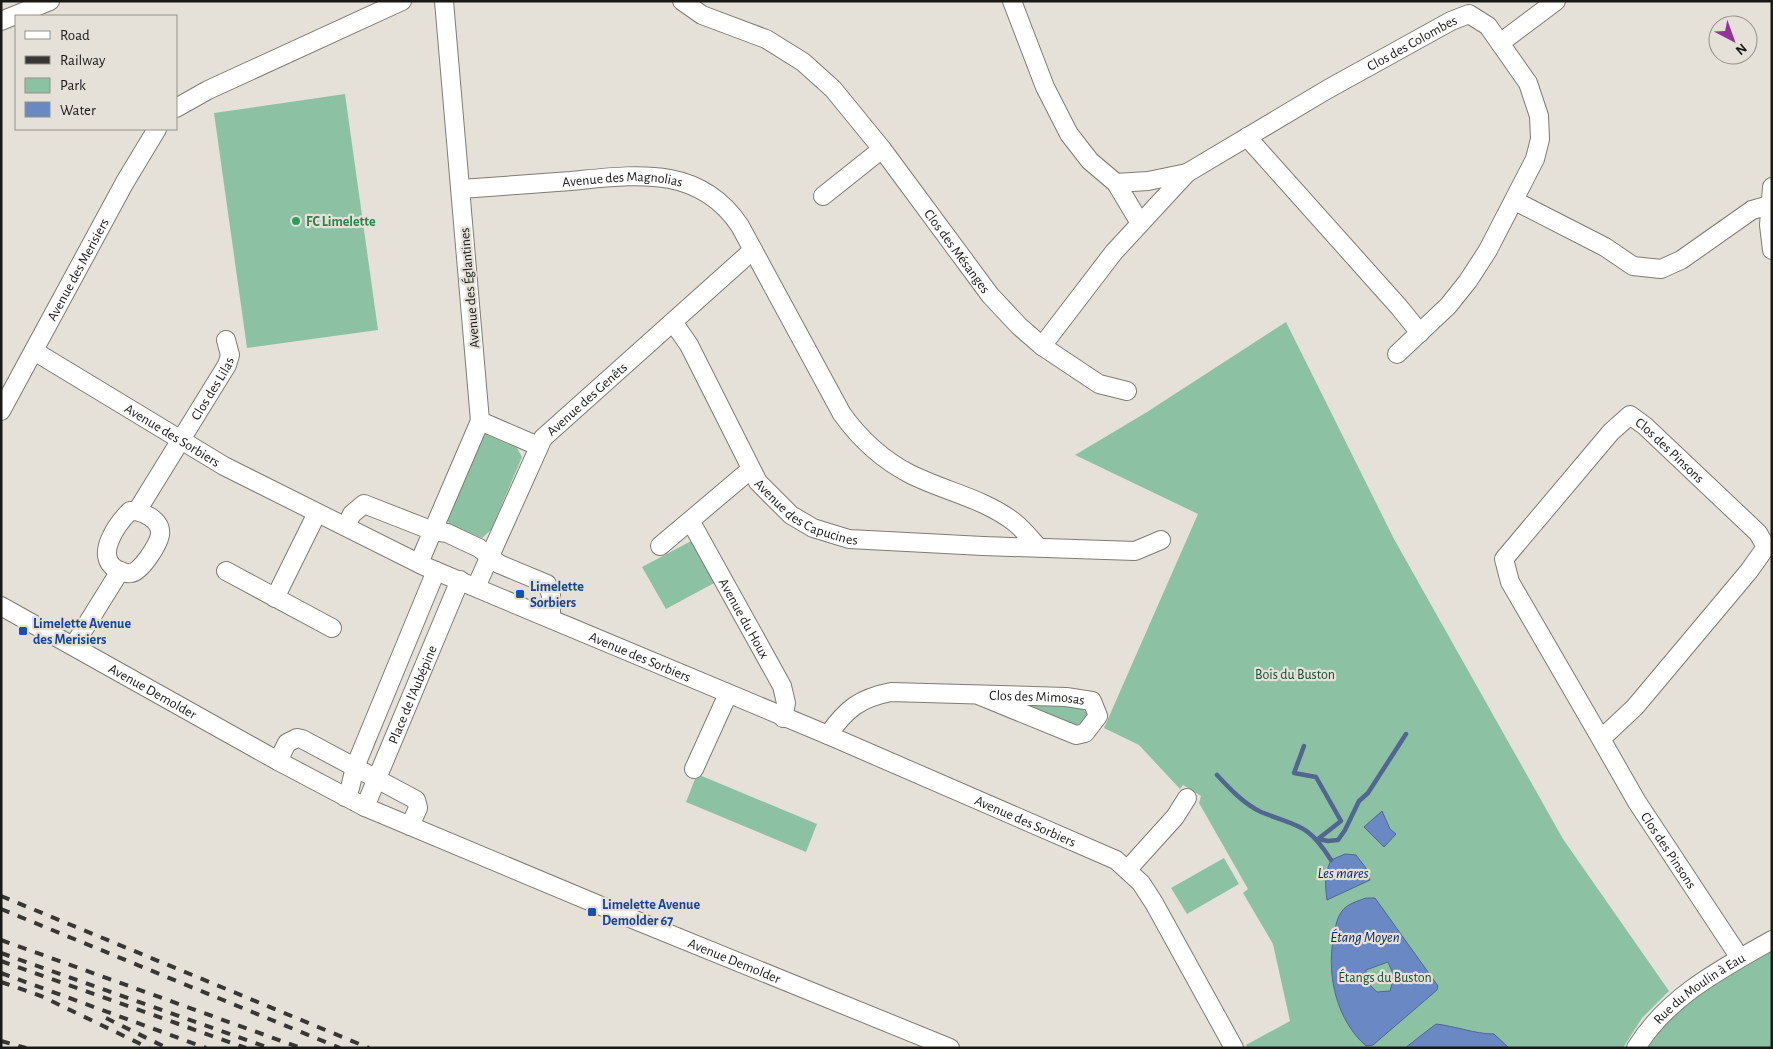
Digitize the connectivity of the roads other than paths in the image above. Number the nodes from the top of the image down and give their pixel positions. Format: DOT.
graph roads {
  1 [pos="50,1"];
  2 [pos="402,1"];
  3 [pos="444,1"];
  4 [pos="682,1"];
  5 [pos="1012,1"];
  6 [pos="1556,1"];
  7 [pos="17,15"];
  8 [pos="15,16"];
  9 [pos="1,22"];
  10 [pos="1500,43"];
  11 [pos="178,107"];
  12 [pos="156,130"];
  13 [pos="1247,137"];
  14 [pos="882,149"];
  15 [pos="1187,173"];
  16 [pos="1116,183"];
  17 [pos="1772,187"];
  18 [pos="461,189"];
  19 [pos="823,196"];
  20 [pos="1515,201"];
  21 [pos="1770,205"];
  22 [pos="1140,223"];
  23 [pos="753,250"];
  24 [pos="1772,250"];
  25 [pos="673,322"];
  26 [pos="1420,333"];
  27 [pos="226,340"];
  28 [pos="1042,346"];
  29 [pos="34,351"];
  30 [pos="1397,354"];
  31 [pos="1127,392"];
  32 [pos="1,410"];
  33 [pos="480,421"];
  34 [pos="179,441"];
  35 [pos="538,446"];
  36 [pos="750,470"];
  37 [pos="137,510"];
  38 [pos="317,513"];
  39 [pos="691,522"];
  40 [pos="346,526"];
  41 [pos="433,531"];
  42 [pos="1161,540"];
  43 [pos="660,546"];
  44 [pos="1038,547"];
  45 [pos="490,558"];
  46 [pos="419,563"];
  47 [pos="120,570"];
  48 [pos="226,571"];
  49 [pos="436,571"];
  50 [pos="468,583"];
  51 [pos="275,598"];
  52 [pos="1,606"];
  53 [pos="551,619"];
  54 [pos="332,628"];
  55 [pos="74,645"];
  56 [pos="728,694"];
  57 [pos="978,695"];
  58 [pos="783,718"];
  59 [pos="828,735"];
  60 [pos="1601,739"];
  61 [pos="278,761"];
  62 [pos="355,767"];
  63 [pos="694,769"];
  64 [pos="379,778"];
  65 [pos="345,797"];
  66 [pos="1187,798"];
  67 [pos="365,807"];
  68 [pos="410,826"];
  69 [pos="1128,869"];
  70 [pos="1772,940"];
  71 [pos="1740,958"];
  72 [pos="950,1048"];
  73 [pos="1234,1048"];
  74 [pos="1636,1048"];
  1 -- 7 [label="street"];
  2 -- 11 [label="street"];
  3 -- 18 [label="street, Avenue des Églantines"];
  4 -- 14 [label="street, Clos des Mésanges"];
  5 -- 16 [label="street"];
  6 -- 10 [label="street"];
  8 -- 9 [label="street"];
  10 -- 13 [label="street, Clos des Colombes"];
  10 -- 20 [label="street, Clos des Colombes"];
  12 -- 29 [label="street, Avenue des Merisiers"];
  13 -- 15 [label="street, Clos des Colombes"];
  13 -- 26 [label="street"];
  14 -- 19 [label="street"];
  14 -- 28 [label="street, Clos des Mésanges"];
  15 -- 16 [label="street"];
  15 -- 22 [label="street"];
  16 -- 22 [label="street"];
  17 -- 21 [label="street"];
  18 -- 23 [label="street, Avenue des Magnolias"];
  18 -- 33 [label="street, Avenue des Églantines"];
  20 -- 21 [label="street"];
  20 -- 26 [label="street, Clos des Colombes"];
  21 -- 24 [label="street"];
  22 -- 28 [label="street"];
  23 -- 25 [label="street, Avenue des Genêts"];
  23 -- 44 [label="street"];
  25 -- 35 [label="street, Avenue des Genêts"];
  25 -- 36 [label="street, Avenue des Capucines"];
  26 -- 30 [label="street, Clos des Colombes"];
  27 -- 34 [label="street, Clos des Lilas"];
  28 -- 31 [label="street, Clos des Mésanges"];
  29 -- 32 [label="street, Avenue des Merisiers"];
  29 -- 34 [label="street, Avenue des Sorbiers"];
  33 -- 35 [label="street"];
  33 -- 41 [label="street, Avenue des Églantines"];
  34 -- 37 [label="street, Clos des Lilas"];
  34 -- 38 [label="street, Avenue des Sorbiers"];
  35 -- 45 [label="street, Avenue des Genêts"];
  36 -- 39 [label="street"];
  36 -- 44 [label="street, Avenue des Capucines"];
  37 -- 47 [label="street, Clos des Lilas"];
  37 -- 47 [label="street"];
  38 -- 40 [label="street, Avenue des Sorbiers"];
  38 -- 51 [label="street"];
  39 -- 43 [label="street"];
  39 -- 58 [label="street, Avenue du Houx"];
  40 -- 41 [label="street"];
  40 -- 46 [label="street, Avenue des Sorbiers"];
  41 -- 45 [label="street"];
  41 -- 46 [label="street, Avenue des Églantines"];
  42 -- 44 [label="street, Avenue des Capucines"];
  45 -- 50 [label="street, Avenue des Genêts"];
  45 -- 53 [label="street"];
  46 -- 49 [label="street, Avenue des Sorbiers"];
  47 -- 55 [label="street"];
  48 -- 51 [label="street"];
  49 -- 50 [label="street, Avenue des Sorbiers"];
  49 -- 62 [label="street, Place de l'Aubépine"];
  50 -- 53 [label="street, Avenue des Sorbiers"];
  50 -- 64 [label="street, Place de l'Aubépine"];
  51 -- 54 [label="street"];
  52 -- 55 [label="street, Avenue Demolder"];
  53 -- 56 [label="street, Avenue des Sorbiers"];
  55 -- 61 [label="street, Avenue Demolder"];
  56 -- 58 [label="street, Avenue des Sorbiers"];
  56 -- 63 [label="street"];
  57 -- 57 [label="street, Clos des Mimosas"];
  57 -- 59 [label="street, Clos des Mimosas"];
  58 -- 59 [label="street, Avenue des Sorbiers"];
  59 -- 69 [label="street, Avenue des Sorbiers"];
  60 -- 60 [label="street, Clos des Pinsons"];
  60 -- 71 [label="street, Clos des Pinsons"];
  61 -- 62 [label="street"];
  61 -- 65 [label="street, Avenue Demolder"];
  62 -- 64 [label="street"];
  62 -- 65 [label="street, Place de l'Aubépine"];
  64 -- 67 [label="street, Place de l'Aubépine"];
  64 -- 68 [label="street"];
  65 -- 67 [label="street, Avenue Demolder"];
  66 -- 69 [label="street"];
  67 -- 68 [label="street, Avenue Demolder"];
  68 -- 72 [label="street, Avenue Demolder"];
  69 -- 73 [label="street, Avenue des Sorbiers"];
  70 -- 71 [label="street, Rue du Moulin à Eau"];
  71 -- 74 [label="street, Rue du Moulin à Eau"];
}
